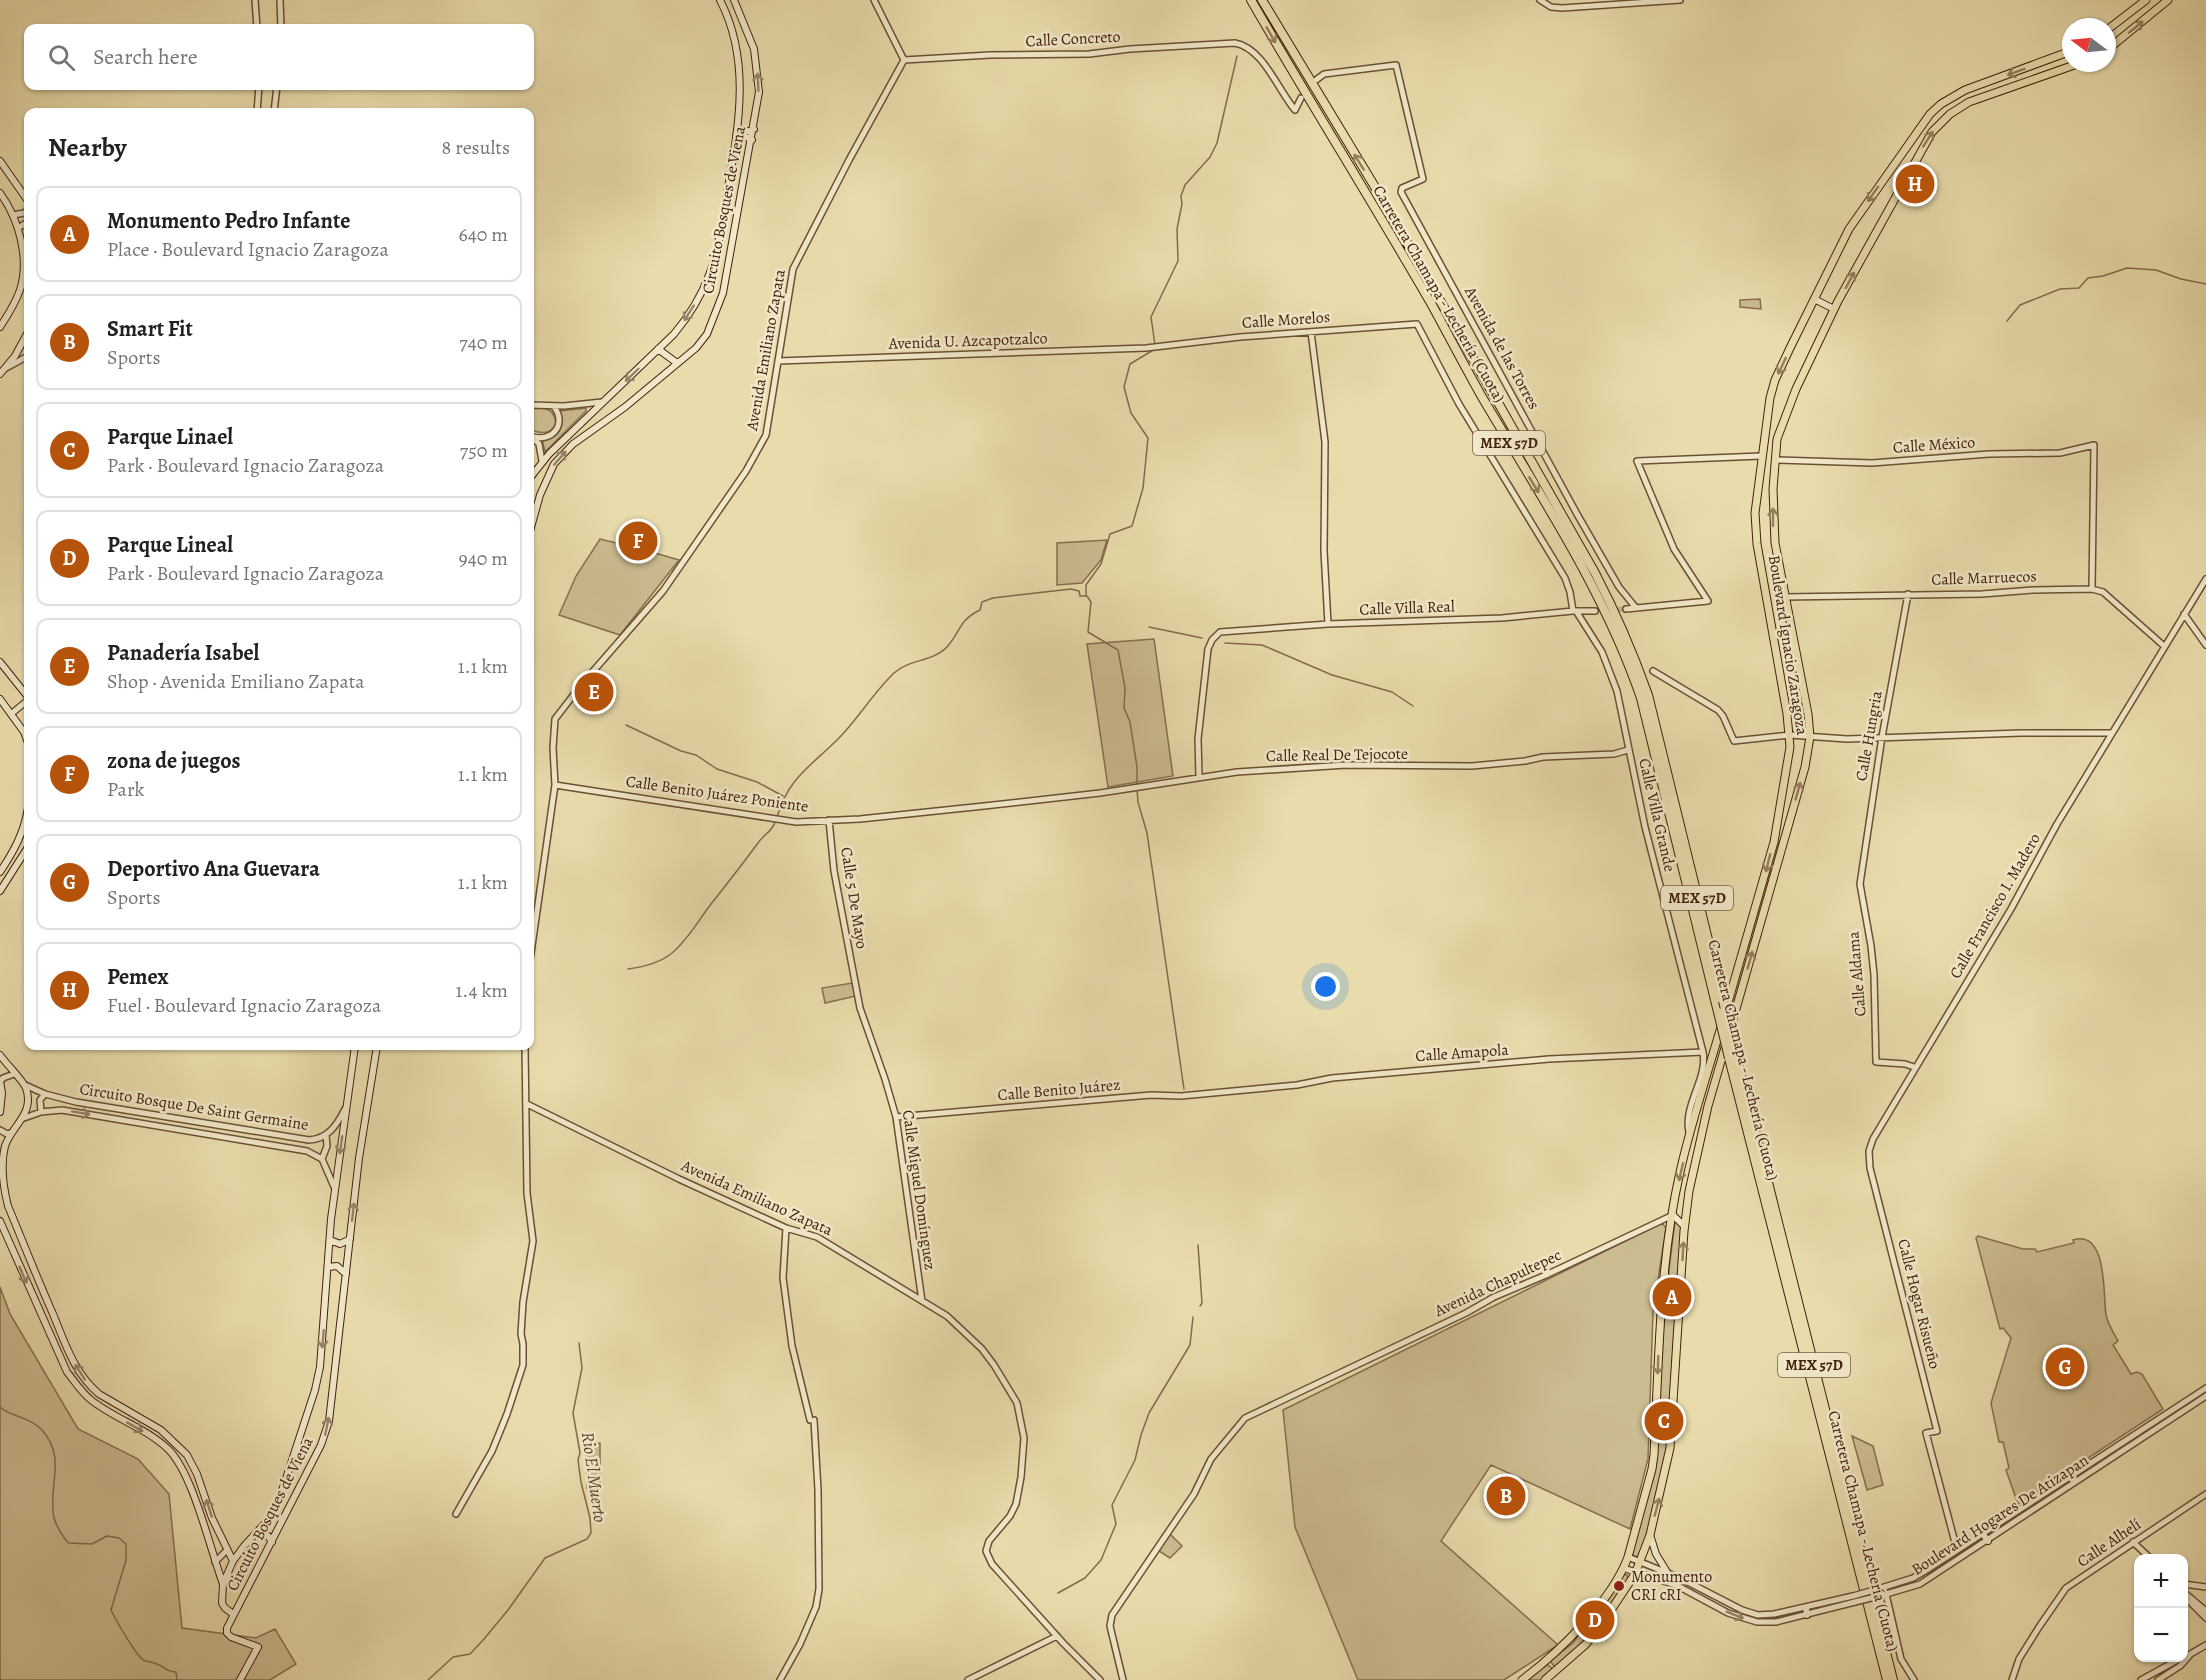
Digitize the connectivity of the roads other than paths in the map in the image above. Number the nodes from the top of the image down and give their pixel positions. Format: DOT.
graph roads {
  1 [pos="255,0"];
  2 [pos="280,0"];
  3 [pos="720,0"];
  4 [pos="734,0"];
  5 [pos="874,0"];
  6 [pos="1251,0"];
  7 [pos="1262,0"];
  8 [pos="1540,0"];
  9 [pos="1680,0"];
  10 [pos="2146,0"];
  11 [pos="2168,0"];
  12 [pos="1669,1"];
  13 [pos="2116,23"];
  14 [pos="257,24"];
  15 [pos="281,24"];
  16 [pos="2116,43"];
  17 [pos="2062,54"];
  18 [pos="904,60"];
  19 [pos="2062,69"];
  20 [pos="1316,80"];
  21 [pos="259,90"];
  22 [pos="277,90"];
  23 [pos="1301,98"];
  24 [pos="257,108"];
  25 [pos="274,108"];
  26 [pos="754,129"];
  27 [pos="737,132"];
  28 [pos="752,140"];
  29 [pos="0,161"];
  30 [pos="0,194"];
  31 [pos="24,195"];
  32 [pos="24,213"];
  33 [pos="13,215"];
  34 [pos="24,224"];
  35 [pos="18,228"];
  36 [pos="1814,299"];
  37 [pos="1834,309"];
  38 [pos="0,327"];
  39 [pos="1311,332"];
  40 [pos="24,338"];
  41 [pos="1158,346"];
  42 [pos="658,350"];
  43 [pos="24,358"];
  44 [pos="778,361"];
  45 [pos="677,363"];
  46 [pos="2,372"];
  47 [pos="603,402"];
  48 [pos="534,405"];
  49 [pos="554,407"];
  50 [pos="1473,427"];
  51 [pos="534,436"];
  52 [pos="534,438"];
  53 [pos="1761,456"];
  54 [pos="1775,460"];
  55 [pos="542,461"];
  56 [pos="534,472"];
  57 [pos="534,512"];
  58 [pos="2206,579"];
  59 [pos="2092,589"];
  60 [pos="1908,594"];
  61 [pos="1785,597"];
  62 [pos="1636,608"];
  63 [pos="1626,609"];
  64 [pos="1574,611"];
  65 [pos="1595,611"];
  66 [pos="2184,614"];
  67 [pos="1328,624"];
  68 [pos="2206,645"];
  69 [pos="2164,646"];
  70 [pos="0,662"];
  71 [pos="1653,671"];
  72 [pos="24,694"];
  73 [pos="0,699"];
  74 [pos="24,703"];
  75 [pos="11,714"];
  76 [pos="24,732"];
  77 [pos="2112,734"];
  78 [pos="1790,735"];
  79 [pos="1810,737"];
  80 [pos="1882,737"];
  81 [pos="1629,750"];
  82 [pos="1199,777"];
  83 [pos="555,785"];
  84 [pos="1132,788"];
  85 [pos="829,820"];
  86 [pos="24,824"];
  87 [pos="24,853"];
  88 [pos="0,872"];
  89 [pos="1860,884"];
  90 [pos="0,891"];
  91 [pos="534,932"];
  92 [pos="854,980"];
  93 [pos="354,1050"];
  94 [pos="376,1050"];
  95 [pos="525,1050"];
  96 [pos="1703,1052"];
  97 [pos="0,1055"];
  98 [pos="1914,1067"];
  99 [pos="14,1074"];
  100 [pos="0,1082"];
  101 [pos="25,1085"];
  102 [pos="1224,1092"];
  103 [pos="45,1094"];
  104 [pos="527,1104"];
  105 [pos="346,1108"];
  106 [pos="0,1112"];
  107 [pos="41,1112"];
  108 [pos="896,1117"];
  109 [pos="24,1118"];
  110 [pos="0,1131"];
  111 [pos="10,1133"];
  112 [pos="326,1135"];
  113 [pos="1690,1137"];
  114 [pos="322,1159"];
  115 [pos="1875,1184"];
  116 [pos="335,1189"];
  117 [pos="1672,1215"];
  118 [pos="0,1221"];
  119 [pos="1684,1226"];
  120 [pos="786,1228"];
  121 [pos="330,1239"];
  122 [pos="350,1239"];
  123 [pos="328,1267"];
  124 [pos="1665,1271"];
  125 [pos="1682,1273"];
  126 [pos="346,1274"];
  127 [pos="922,1301"];
  128 [pos="2206,1388"];
  129 [pos="2206,1396"];
  130 [pos="2206,1494"];
  131 [pos="456,1514"];
  132 [pos="269,1519"];
  133 [pos="280,1528"];
  134 [pos="258,1532"];
  135 [pos="1650,1534"];
  136 [pos="1983,1534"];
  137 [pos="1988,1540"];
  138 [pos="272,1542"];
  139 [pos="2133,1542"];
  140 [pos="227,1550"];
  141 [pos="1957,1550"];
  142 [pos="2146,1554"];
  143 [pos="1628,1557"];
  144 [pos="233,1561"];
  145 [pos="215,1562"];
  146 [pos="1640,1564"];
  147 [pos="1623,1568"];
  148 [pos="1667,1572"];
  149 [pos="1635,1574"];
  150 [pos="223,1584"];
  151 [pos="2188,1585"];
  152 [pos="2206,1587"];
  153 [pos="1884,1595"];
  154 [pos="2188,1595"];
  155 [pos="2188,1598"];
  156 [pos="1807,1611"];
  157 [pos="2206,1611"];
  158 [pos="233,1614"];
  159 [pos="2206,1618"];
  160 [pos="1057,1636"];
  161 [pos="2206,1645"];
  162 [pos="2188,1655"];
  163 [pos="1550,1657"];
  164 [pos="2176,1662"];
  165 [pos="2182,1662"];
  166 [pos="1561,1667"];
  167 [pos="781,1678"];
  168 [pos="240,1680"];
  169 [pos="790,1680"];
  170 [pos="968,1680"];
  171 [pos="1100,1680"];
  172 [pos="1123,1680"];
  173 [pos="1522,1680"];
  174 [pos="1545,1680"];
  175 [pos="1887,1680"];
  176 [pos="1893,1680"];
  177 [pos="1914,1680"];
  178 [pos="2012,1680"];
  179 [pos="2143,1680"];
  180 [pos="2158,1680"];
  1 -- 14 [label="street"];
  2 -- 15 [label="street"];
  3 -- 27 [label="main road, Circuito Bosques de Viena"];
  26 -- 4 [label="main road, Circuito Bosques de Viena, one-way"];
  5 -- 18 [label="street"];
  6 -- 175 [label="highway, Carretera Chamapa - Lechería (Cuota) / MEX 57D, one-way, bridge"];
  176 -- 7 [label="highway, Carretera Chamapa - Lechería (Cuota) / MEX 57D, one-way, bridge"];
  8 -- 12 [label="street"];
  9 -- 12 [label="street"];
  10 -- 13 [label="main road"];
  16 -- 11 [label="main road, one-way"];
  17 -- 36 [label="main road, Boulevard Ignacio Zaragoza, one-way"];
  18 -- 23 [label="street, Calle Concreto"];
  18 -- 44 [label="street, Avenida Emiliano Zapata"];
  37 -- 19 [label="main road, Boulevard Ignacio Zaragoza, one-way"];
  20 -- 62 [label="street, Avenida de las Torres"];
  21 -- 24 [label="street"];
  22 -- 25 [label="street"];
  26 -- 27 [label="main road"];
  26 -- 28 [label="main road, Circuito Bosques de Viena"];
  27 -- 28 [label="main road"];
  27 -- 42 [label="main road, Circuito Bosques de Viena, one-way"];
  28 -- 45 [label="main road, Circuito Bosques de Viena"];
  29 -- 31 [label="main road"];
  30 -- 33 [label="main road"];
  32 -- 33 [label="street"];
  33 -- 35 [label="main road"];
  34 -- 35 [label="street"];
  35 -- 38 [label="main road"];
  36 -- 37 [label="main road"];
  36 -- 53 [label="main road, Boulevard Ignacio Zaragoza, one-way"];
  37 -- 54 [label="main road, Boulevard Ignacio Zaragoza"];
  39 -- 41 [label="street, Calle Morelos"];
  39 -- 50 [label="street, Calle Morelos"];
  39 -- 67 [label="street"];
  40 -- 46 [label="main road"];
  41 -- 44 [label="street, Avenida U. Azcapotzalco"];
  42 -- 45 [label="main road"];
  42 -- 47 [label="main road, Circuito Bosques de Viena, one-way"];
  43 -- 46 [label="street"];
  44 -- 83 [label="street, Avenida Emiliano Zapata"];
  57 -- 45 [label="main road, Circuito Bosques de Viena, one-way"];
  47 -- 49 [label="street"];
  47 -- 55 [label="main road, Circuito Bosques de Viena"];
  48 -- 49 [label="street"];
  49 -- 51 [label="street"];
  50 -- 64 [label="street, Calle Villa Grande"];
  52 -- 55 [label="street"];
  53 -- 62 [label="street"];
  53 -- 78 [label="main road, Boulevard Ignacio Zaragoza"];
  54 -- 59 [label="street, Calle México"];
  61 -- 54 [label="main road, Boulevard Ignacio Zaragoza, one-way"];
  55 -- 56 [label="main road, Circuito Bosques de Viena"];
  58 -- 66 [label="street, Calle Francisco I. Madero"];
  59 -- 60 [label="street, Calle Marruecos"];
  59 -- 69 [label="street"];
  60 -- 61 [label="street, Calle Marruecos"];
  60 -- 80 [label="street, Calle Hungria"];
  61 -- 79 [label="main road, Boulevard Ignacio Zaragoza"];
  62 -- 63 [label="street"];
  64 -- 65 [label="street, Calle Villa Real"];
  64 -- 67 [label="street, Calle Villa Real"];
  64 -- 81 [label="street, Calle Villa Grande"];
  66 -- 68 [label="street"];
  66 -- 69 [label="street, Calle Francisco I. Madero"];
  67 -- 82 [label="street, Calle Villa Real"];
  69 -- 77 [label="street, Calle Francisco I. Madero"];
  70 -- 72 [label="main road"];
  71 -- 78 [label="street"];
  73 -- 75 [label="main road"];
  74 -- 75 [label="street"];
  75 -- 76 [label="main road"];
  77 -- 80 [label="street"];
  77 -- 98 [label="street, Calle Francisco I. Madero"];
  78 -- 79 [label="street"];
  78 -- 113 [label="main road, Boulevard Ignacio Zaragoza, one-way"];
  79 -- 80 [label="street"];
  119 -- 79 [label="main road, Boulevard Ignacio Zaragoza, one-way"];
  80 -- 89 [label="street, Calle Hungria"];
  81 -- 82 [label="street, Calle Real De Tejocote"];
  81 -- 96 [label="street, Calle Villa Grande"];
  82 -- 84 [label="street, Calle Real De Tejocote"];
  83 -- 85 [label="street, Calle Benito Juárez Poniente"];
  83 -- 91 [label="street, Avenida Emiliano Zapata"];
  84 -- 85 [label="street, Calle Benito Juárez Poniente"];
  85 -- 92 [label="street, Calle 5 De Mayo"];
  86 -- 88 [label="main road"];
  87 -- 90 [label="main road"];
  89 -- 98 [label="street, Calle Aldama"];
  92 -- 108 [label="street, Calle Miguel Domínguez"];
  93 -- 105 [label="main road, Circuito Bosques de Viena"];
  122 -- 94 [label="main road, Circuito Bosques de Viena, one-way"];
  95 -- 104 [label="street"];
  96 -- 102 [label="street, Calle Amapola"];
  96 -- 113 [label="street, Calle Villa Grande"];
  97 -- 99 [label="main road"];
  98 -- 115 [label="street, Calle Francisco I. Madero"];
  99 -- 100 [label="street"];
  99 -- 101 [label="main road"];
  100 -- 106 [label="main road"];
  101 -- 103 [label="street, Circuito Bosque De Saint Germaine"];
  101 -- 109 [label="main road"];
  102 -- 108 [label="street, Calle Benito Juárez"];
  103 -- 107 [label="street"];
  103 -- 112 [label="street, Circuito Bosque De Saint Germaine"];
  104 -- 120 [label="street, Avenida Emiliano Zapata"];
  104 -- 131 [label="street"];
  105 -- 112 [label="street, Circuito Bosque De Saint Germaine"];
  105 -- 116 [label="main road, Circuito Bosques de Viena, one-way"];
  107 -- 109 [label="street"];
  107 -- 114 [label="street, one-way"];
  108 -- 127 [label="street, Calle Miguel Domínguez"];
  109 -- 111 [label="main road"];
  110 -- 111 [label="street"];
  140 -- 111 [label="main road, one-way"];
  112 -- 114 [label="street"];
  113 -- 117 [label="main road, Boulevard Ignacio Zaragoza, one-way"];
  114 -- 116 [label="street"];
  115 -- 141 [label="street, Calle Hogar Risueño"];
  116 -- 121 [label="main road, Circuito Bosques de Viena"];
  117 -- 119 [label="main road"];
  117 -- 124 [label="main road, Boulevard Ignacio Zaragoza"];
  117 -- 172 [label="street, Avenida Chapultepec"];
  118 -- 145 [label="main road, one-way"];
  125 -- 119 [label="main road, Boulevard Ignacio Zaragoza, one-way"];
  120 -- 127 [label="street, Avenida Emiliano Zapata"];
  120 -- 167 [label="street"];
  121 -- 122 [label="main road"];
  121 -- 123 [label="main road, Circuito Bosques de Viena"];
  122 -- 126 [label="main road, Circuito Bosques de Viena"];
  123 -- 126 [label="main road"];
  123 -- 132 [label="main road, Circuito Bosques de Viena, one-way"];
  124 -- 125 [label="main road"];
  124 -- 143 [label="main road, Boulevard Ignacio Zaragoza, one-way"];
  135 -- 125 [label="main road, Boulevard Ignacio Zaragoza, one-way"];
  133 -- 126 [label="main road, Circuito Bosques de Viena, one-way"];
  127 -- 160 [label="street, Avenida Emiliano Zapata"];
  128 -- 136 [label="street, Boulevard Hogares De Atizapan"];
  129 -- 137 [label="street, Boulevard Hogares De Atizapan"];
  130 -- 139 [label="street, Calle Alhelí"];
  132 -- 133 [label="main road"];
  132 -- 134 [label="main road, Circuito Bosques de Viena"];
  133 -- 138 [label="main road, Circuito Bosques de Viena"];
  134 -- 138 [label="main road"];
  134 -- 144 [label="main road, Circuito Bosques de Viena"];
  135 -- 146 [label="main road, Boulevard Ignacio Zaragoza"];
  135 -- 148 [label="main road"];
  136 -- 137 [label="main road"];
  136 -- 141 [label="street, Boulevard Hogares De Atizapan"];
  137 -- 153 [label="street, Boulevard Hogares De Atizapan"];
  138 -- 158 [label="main road, Circuito Bosques de Viena"];
  139 -- 142 [label="street"];
  139 -- 178 [label="street, Calle Alhelí"];
  140 -- 144 [label="main road"];
  140 -- 145 [label="street"];
  141 -- 156 [label="street, Boulevard Hogares De Atizapan, bridge"];
  143 -- 146 [label="street, Boulevard Hogares De Atizapan"];
  143 -- 147 [label="main road, Boulevard Ignacio Zaragoza"];
  144 -- 150 [label="main road, Circuito Bosques de Viena"];
  145 -- 150 [label="main road"];
  146 -- 148 [label="street, Boulevard Hogares De Atizapan"];
  146 -- 149 [label="main road, Boulevard Ignacio Zaragoza"];
  147 -- 149 [label="street, Boulevard Hogares De Atizapan"];
  147 -- 163 [label="main road, Boulevard Ignacio Zaragoza"];
  148 -- 156 [label="street, Boulevard Hogares De Atizapan"];
  149 -- 156 [label="street, Boulevard Hogares De Atizapan, one-way"];
  149 -- 166 [label="main road, Boulevard Ignacio Zaragoza"];
  150 -- 158 [label="main road, Circuito Bosques de Viena"];
  151 -- 152 [label="street"];
  153 -- 156 [label="street, Boulevard Hogares De Atizapan, bridge"];
  153 -- 177 [label="street"];
  154 -- 157 [label="street"];
  155 -- 159 [label="street"];
  158 -- 168 [label="main road"];
  160 -- 170 [label="street"];
  160 -- 171 [label="street, Avenida Emiliano Zapata"];
  161 -- 162 [label="street"];
  163 -- 166 [label="main road"];
  163 -- 173 [label="main road, Boulevard Ignacio Zaragoza"];
  164 -- 179 [label="street"];
  165 -- 180 [label="street"];
  166 -- 174 [label="main road, Boulevard Ignacio Zaragoza"];
  167 -- 169 [label="street"];
}
